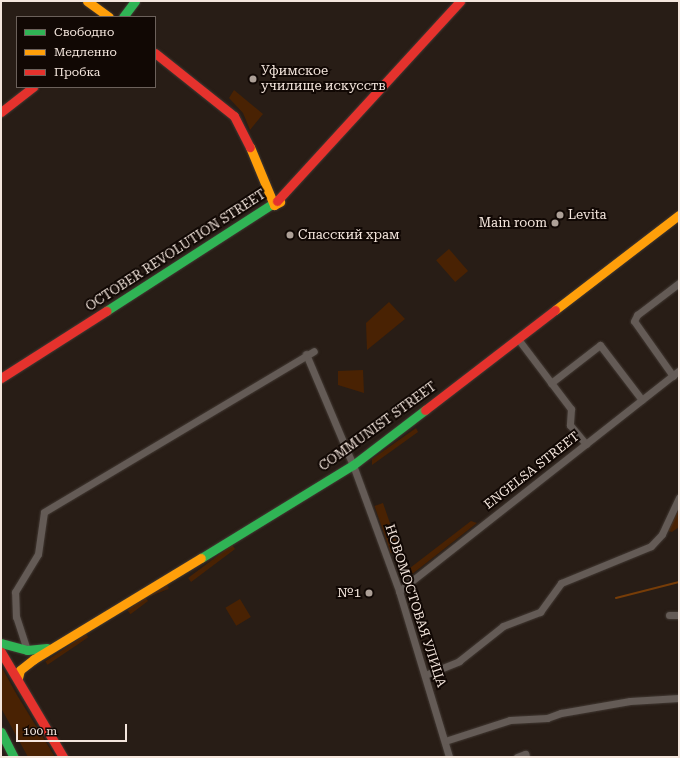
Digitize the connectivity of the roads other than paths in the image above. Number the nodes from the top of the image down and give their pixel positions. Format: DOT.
graph roads {
  1 [pos="87,1"];
  2 [pos="135,1"];
  3 [pos="460,1"];
  4 [pos="467,1"];
  5 [pos="108,16"];
  6 [pos="124,16"];
  7 [pos="156,54"];
  8 [pos="32,88"];
  9 [pos="1,112"];
  10 [pos="274,205"];
  11 [pos="679,215"];
  12 [pos="679,282"];
  13 [pos="518,339"];
  14 [pos="314,351"];
  15 [pos="306,354"];
  16 [pos="679,371"];
  17 [pos="673,376"];
  18 [pos="1,378"];
  19 [pos="551,383"];
  20 [pos="642,400"];
  21 [pos="586,444"];
  22 [pos="353,465"];
  23 [pos="679,498"];
  24 [pos="400,591"];
  25 [pos="669,614"];
  26 [pos="679,615"];
  27 [pos="1,643"];
  28 [pos="54,647"];
  29 [pos="27,650"];
  30 [pos="1,652"];
  31 [pos="425,675"];
  32 [pos="18,678"];
  33 [pos="679,698"];
  34 [pos="1,732"];
  35 [pos="445,741"];
  36 [pos="14,757"];
  37 [pos="63,757"];
  38 [pos="449,757"];
  39 [pos="517,757"];
  40 [pos="526,757"];
  1 -- 5 [label="street"];
  2 -- 6 [label="street"];
  3 -- 10 [label="street, OCTOBER REVOLUTION STREET"];
  4 -- 10 [label="street"];
  7 -- 10 [label="street"];
  8 -- 9 [label="street"];
  10 -- 18 [label="street, OCTOBER REVOLUTION STREET"];
  11 -- 13 [label="street, COMMUNIST STREET"];
  12 -- 17 [label="street"];
  13 -- 19 [label="street"];
  13 -- 22 [label="street, COMMUNIST STREET"];
  14 -- 15 [label="street"];
  15 -- 22 [label="street, НОВОМОСТОВАЯ УЛИЦА"];
  15 -- 29 [label="street"];
  16 -- 17 [label="street, ENGELSA STREET"];
  17 -- 20 [label="street, ENGELSA STREET"];
  19 -- 20 [label="street"];
  19 -- 21 [label="street"];
  20 -- 21 [label="street, ENGELSA STREET"];
  21 -- 24 [label="street, ENGELSA STREET"];
  22 -- 24 [label="street, НОВОМОСТОВАЯ УЛИЦА"];
  22 -- 28 [label="street, COMMUNIST STREET"];
  23 -- 31 [label="street"];
  24 -- 31 [label="street, НОВОМОСТОВАЯ УЛИЦА"];
  25 -- 26 [label="street"];
  27 -- 29 [label="street, COMMUNIST STREET"];
  28 -- 29 [label="street, COMMUNIST STREET"];
  28 -- 32 [label="street, COMMUNIST STREET"];
  30 -- 32 [label="street"];
  31 -- 35 [label="street, НОВОМОСТОВАЯ УЛИЦА"];
  32 -- 37 [label="street"];
  33 -- 35 [label="street"];
  34 -- 36 [label="street"];
  35 -- 38 [label="street, НОВОМОСТОВАЯ УЛИЦА"];
  39 -- 40 [label="street"];
}
